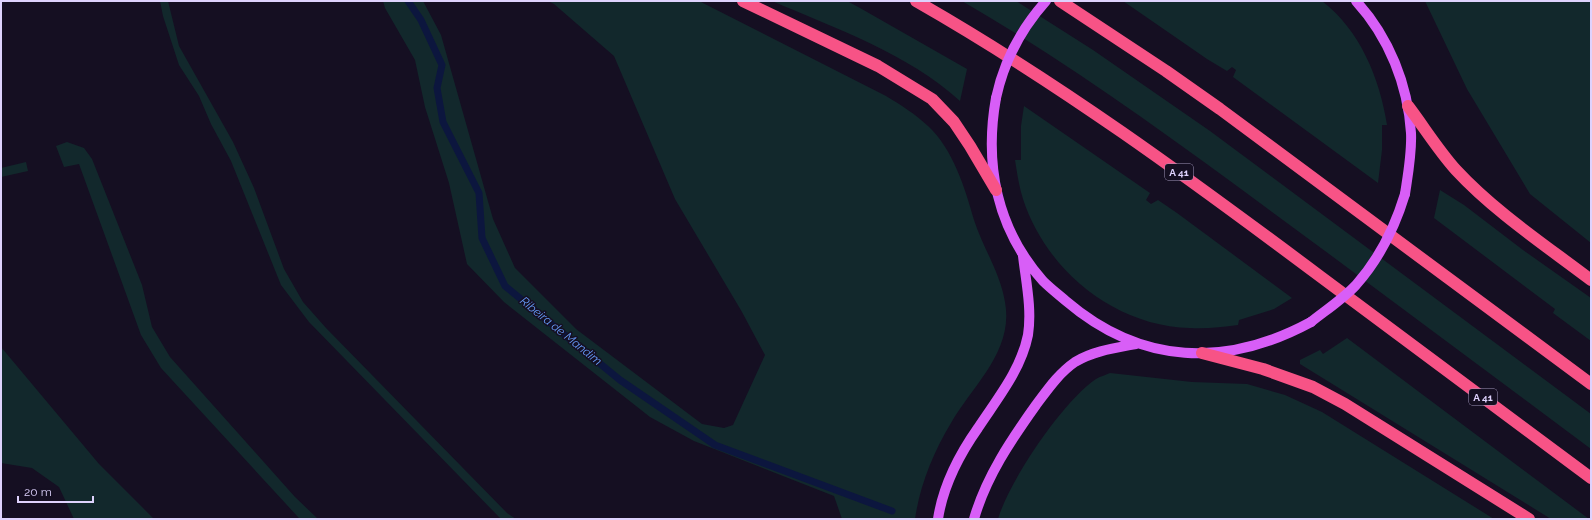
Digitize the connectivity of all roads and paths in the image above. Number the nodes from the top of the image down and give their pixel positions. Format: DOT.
graph roads {
  1 [pos="743,1"];
  2 [pos="916,1"];
  3 [pos="1046,1"];
  4 [pos="1060,1"];
  5 [pos="1356,1"];
  6 [pos="1364,1"];
  7 [pos="1366,12"];
  8 [pos="1408,106"];
  9 [pos="996,190"];
  10 [pos="1023,256"];
  11 [pos="1591,280"];
  12 [pos="1136,344"];
  13 [pos="1202,353"];
  14 [pos="1591,384"];
  15 [pos="1591,478"];
  16 [pos="938,519"];
  17 [pos="974,519"];
  18 [pos="1529,519"];
  1 -- 9 [label="highway"];
  2 -- 15 [label="highway, A 41"];
  3 -- 9 [label="main road, bridge"];
  4 -- 14 [label="highway"];
  5 -- 7 [label="main road"];
  6 -- 7 [label="main road"];
  7 -- 8 [label="main road"];
  8 -- 11 [label="highway"];
  8 -- 13 [label="main road, bridge"];
  9 -- 10 [label="main road"];
  10 -- 12 [label="main road"];
  10 -- 16 [label="main road"];
  12 -- 13 [label="main road"];
  12 -- 17 [label="main road"];
  13 -- 18 [label="highway"];
}
